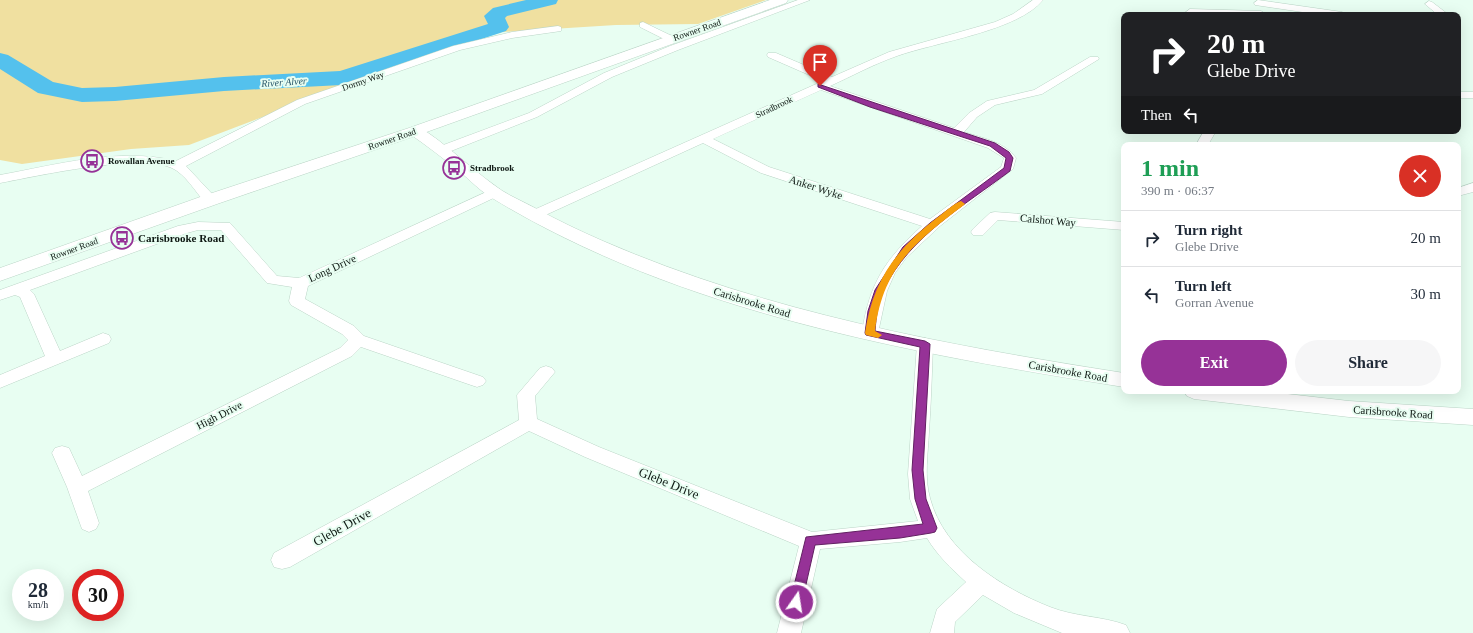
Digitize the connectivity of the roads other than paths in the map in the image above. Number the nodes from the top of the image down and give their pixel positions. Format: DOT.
graph roads {
  1 [pos="782,0"];
  2 [pos="806,0"];
  3 [pos="1039,0"];
  4 [pos="1257,2"];
  5 [pos="1429,4"];
  6 [pos="1190,12"];
  7 [pos="1214,12"];
  8 [pos="1260,12"];
  9 [pos="1322,12"];
  10 [pos="1440,12"];
  11 [pos="644,25"];
  12 [pos="558,29"];
  13 [pos="671,39"];
  14 [pos="772,55"];
  15 [pos="1094,59"];
  16 [pos="826,83"];
  17 [pos="1461,95"];
  18 [pos="1473,95"];
  19 [pos="415,131"];
  20 [pos="956,133"];
  21 [pos="704,139"];
  22 [pos="442,150"];
  23 [pos="178,165"];
  24 [pos="0,179"];
  25 [pos="1473,187"];
  26 [pos="495,192"];
  27 [pos="1461,192"];
  28 [pos="210,200"];
  29 [pos="534,215"];
  30 [pos="933,225"];
  31 [pos="1121,226"];
  32 [pos="978,232"];
  33 [pos="0,275"];
  34 [pos="301,283"];
  35 [pos="7,292"];
  36 [pos="870,333"];
  37 [pos="103,340"];
  38 [pos="358,340"];
  39 [pos="925,344"];
  40 [pos="54,359"];
  41 [pos="546,372"];
  42 [pos="1121,380"];
  43 [pos="476,381"];
  44 [pos="0,382"];
  45 [pos="1220,394"];
  46 [pos="1473,417"];
  47 [pos="528,423"];
  48 [pos="62,453"];
  49 [pos="77,487"];
  50 [pos="89,523"];
  51 [pos="931,528"];
  52 [pos="811,541"];
  53 [pos="282,560"];
  54 [pos="981,582"];
  55 [pos="789,633"];
  56 [pos="942,633"];
  57 [pos="1118,633"];
  1 -- 13 [label="main road, Rowner Road"];
  2 -- 22 [label="street"];
  3 -- 16 [label="street, Stradbrook"];
  4 -- 8 [label="street"];
  4 -- 9 [label="street"];
  5 -- 10 [label="street"];
  6 -- 7 [label="street"];
  11 -- 13 [label="street"];
  12 -- 23 [label="street, Dormy Way"];
  13 -- 19 [label="main road, Rowner Road"];
  14 -- 16 [label="street"];
  15 -- 20 [label="street"];
  16 -- 20 [label="street"];
  16 -- 21 [label="street, Stradbrook"];
  17 -- 18 [label="street"];
  19 -- 22 [label="street, Carisbrooke Road"];
  19 -- 28 [label="main road, Rowner Road"];
  20 -- 30 [label="street"];
  21 -- 29 [label="street, Stradbrook"];
  21 -- 30 [label="street, Anker Wyke"];
  22 -- 26 [label="street, Carisbrooke Road"];
  23 -- 24 [label="street"];
  23 -- 28 [label="street"];
  25 -- 27 [label="street"];
  26 -- 29 [label="street, Carisbrooke Road"];
  26 -- 34 [label="street, Long Drive"];
  28 -- 33 [label="main road, Rowner Road"];
  29 -- 36 [label="street, Carisbrooke Road"];
  30 -- 36 [label="street"];
  31 -- 32 [label="street, Calshot Way"];
  34 -- 35 [label="street, Long Drive"];
  34 -- 38 [label="street"];
  35 -- 40 [label="street"];
  36 -- 39 [label="street, Carisbrooke Road"];
  37 -- 40 [label="street"];
  38 -- 43 [label="street"];
  38 -- 49 [label="street, High Drive"];
  39 -- 42 [label="street, Carisbrooke Road"];
  39 -- 51 [label="street"];
  40 -- 44 [label="street"];
  41 -- 47 [label="street"];
  45 -- 46 [label="street, Carisbrooke Road"];
  47 -- 52 [label="street, Glebe Drive"];
  47 -- 53 [label="street, Glebe Drive"];
  48 -- 49 [label="street"];
  49 -- 50 [label="street"];
  51 -- 52 [label="street, Glebe Drive"];
  51 -- 54 [label="street"];
  52 -- 55 [label="street"];
  54 -- 56 [label="street"];
  54 -- 57 [label="street"];
}
